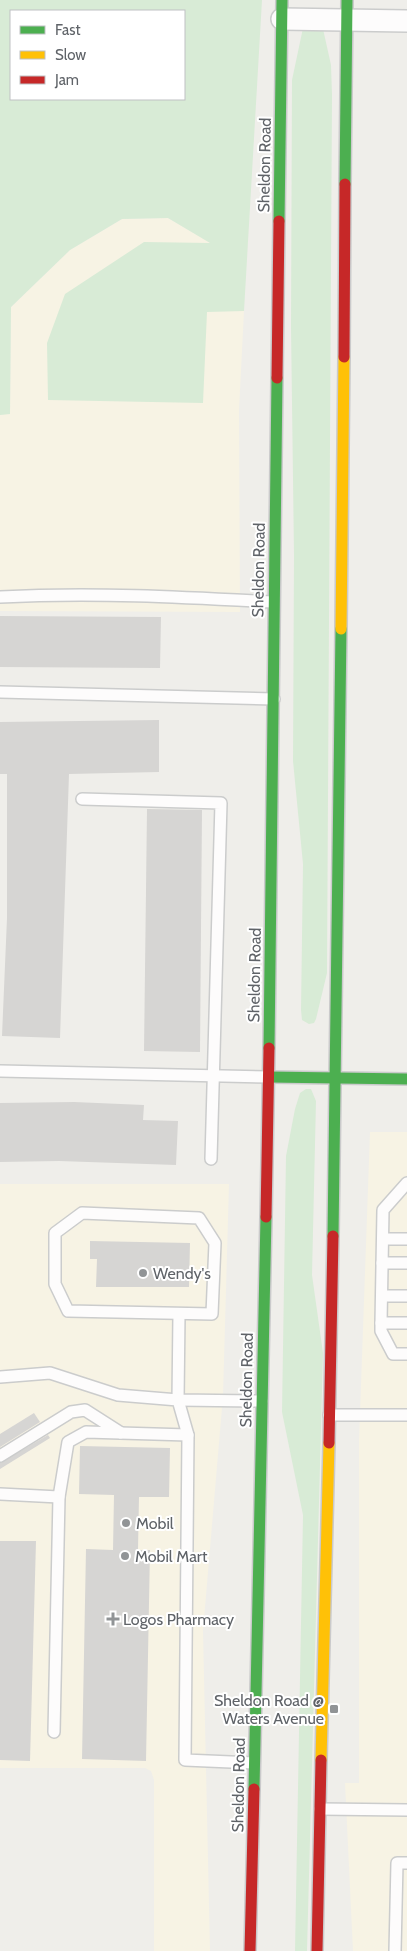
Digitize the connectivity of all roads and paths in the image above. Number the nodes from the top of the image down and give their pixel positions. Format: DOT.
graph roads {
  1 [pos="282,10"];
  2 [pos="346,10"];
  3 [pos="407,21"];
  4 [pos="0,597"];
  5 [pos="273,602"];
  6 [pos="0,692"];
  7 [pos="274,699"];
  8 [pos="82,800"];
  9 [pos="0,1071"];
  10 [pos="213,1076"];
  11 [pos="336,1076"];
  12 [pos="269,1077"];
  13 [pos="407,1079"];
  14 [pos="211,1159"];
  15 [pos="407,1183"];
  16 [pos="383,1238"];
  17 [pos="407,1239"];
  18 [pos="382,1263"];
  19 [pos="407,1263"];
  20 [pos="382,1296"];
  21 [pos="407,1296"];
  22 [pos="179,1314"];
  23 [pos="381,1323"];
  24 [pos="406,1323"];
  25 [pos="407,1354"];
  26 [pos="0,1377"];
  27 [pos="178,1400"];
  28 [pos="262,1401"];
  29 [pos="407,1415"];
  30 [pos="329,1416"];
  31 [pos="123,1434"];
  32 [pos="188,1436"];
  33 [pos="0,1456"];
  34 [pos="0,1494"];
  35 [pos="59,1497"];
  36 [pos="54,1732"];
  37 [pos="254,1763"];
  38 [pos="320,1809"];
  39 [pos="407,1810"];
  40 [pos="407,1863"];
  41 [pos="250,1951"];
  42 [pos="317,1951"];
  43 [pos="395,1951"];
  1 -- 2 [label="street"];
  1 -- 5 [label="main road, Sheldon Road"];
  2 -- 3 [label="street"];
  2 -- 11 [label="main road"];
  4 -- 5 [label="lane"];
  5 -- 7 [label="main road, Sheldon Road"];
  6 -- 7 [label="lane"];
  7 -- 12 [label="main road, Sheldon Road"];
  8 -- 10 [label="lane"];
  9 -- 10 [label="lane"];
  10 -- 12 [label="lane"];
  10 -- 14 [label="lane"];
  11 -- 12 [label="main road"];
  11 -- 13 [label="main road"];
  11 -- 30 [label="main road"];
  12 -- 28 [label="main road, Sheldon Road"];
  15 -- 16 [label="lane"];
  16 -- 17 [label="lane"];
  16 -- 18 [label="lane"];
  18 -- 19 [label="lane"];
  18 -- 20 [label="lane"];
  20 -- 21 [label="lane"];
  20 -- 23 [label="lane"];
  22 -- 22 [label="lane"];
  22 -- 27 [label="lane"];
  23 -- 24 [label="lane"];
  23 -- 25 [label="lane"];
  26 -- 27 [label="lane"];
  27 -- 28 [label="lane"];
  27 -- 32 [label="lane"];
  28 -- 37 [label="main road, Sheldon Road"];
  29 -- 30 [label="lane"];
  30 -- 38 [label="main road"];
  31 -- 32 [label="lane"];
  31 -- 33 [label="lane"];
  31 -- 35 [label="lane"];
  32 -- 37 [label="lane"];
  34 -- 35 [label="lane"];
  35 -- 36 [label="lane"];
  37 -- 41 [label="main road, Sheldon Road"];
  38 -- 39 [label="lane"];
  38 -- 42 [label="main road"];
  40 -- 43 [label="lane"];
}
